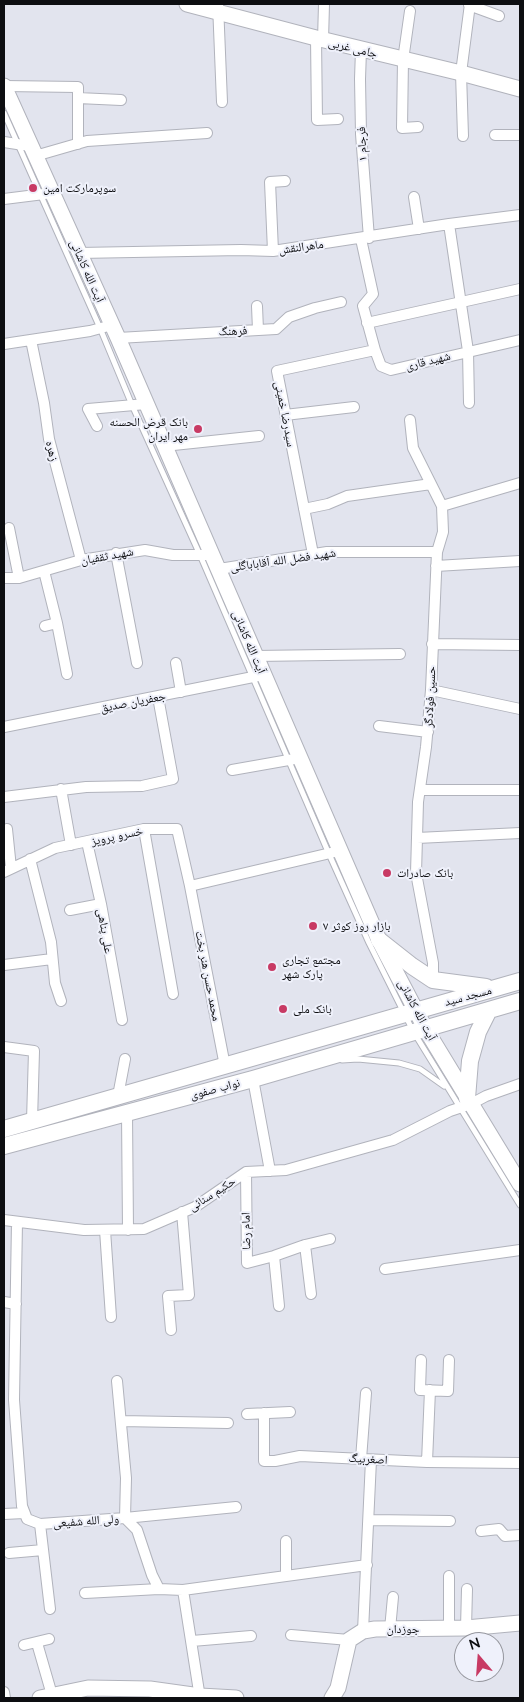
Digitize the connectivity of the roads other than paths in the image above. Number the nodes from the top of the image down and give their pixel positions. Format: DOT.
graph roads {
  1 [pos="187,4"];
  2 [pos="324,4"];
  3 [pos="469,4"];
  4 [pos="218,8"];
  5 [pos="410,11"];
  6 [pos="499,16"];
  7 [pos="319,39"];
  8 [pos="361,50"];
  9 [pos="403,60"];
  10 [pos="460,73"];
  11 [pos="4,86"];
  12 [pos="520,89"];
  13 [pos="78,98"];
  14 [pos="121,100"];
  15 [pos="222,102"];
  16 [pos="4,113"];
  17 [pos="338,119"];
  18 [pos="418,127"];
  19 [pos="207,133"];
  20 [pos="495,135"];
  21 [pos="520,135"];
  22 [pos="463,136"];
  23 [pos="4,142"];
  24 [pos="78,144"];
  25 [pos="28,149"];
  26 [pos="285,181"];
  27 [pos="46,194"];
  28 [pos="414,197"];
  29 [pos="4,199"];
  30 [pos="520,216"];
  31 [pos="449,224"];
  32 [pos="419,229"];
  33 [pos="365,238"];
  34 [pos="273,251"];
  35 [pos="79,253"];
  36 [pos="520,289"];
  37 [pos="341,302"];
  38 [pos="461,302"];
  39 [pos="257,306"];
  40 [pos="367,323"];
  41 [pos="258,330"];
  42 [pos="110,331"];
  43 [pos="31,340"];
  44 [pos="520,340"];
  45 [pos="4,344"];
  46 [pos="374,350"];
  47 [pos="468,351"];
  48 [pos="469,403"];
  49 [pos="139,404"];
  50 [pos="354,407"];
  51 [pos="285,415"];
  52 [pos="410,420"];
  53 [pos="97,426"];
  54 [pos="259,436"];
  55 [pos="164,446"];
  56 [pos="431,484"];
  57 [pos="520,484"];
  58 [pos="442,506"];
  59 [pos="304,509"];
  60 [pos="9,528"];
  61 [pos="437,552"];
  62 [pos="116,554"];
  63 [pos="313,554"];
  64 [pos="81,560"];
  65 [pos="210,560"];
  66 [pos="520,561"];
  67 [pos="436,566"];
  68 [pos="44,570"];
  69 [pos="4,578"];
  70 [pos="19,578"];
  71 [pos="57,623"];
  72 [pos="45,626"];
  73 [pos="432,644"];
  74 [pos="520,645"];
  75 [pos="400,654"];
  76 [pos="255,656"];
  77 [pos="137,663"];
  78 [pos="176,663"];
  79 [pos="67,674"];
  80 [pos="258,676"];
  81 [pos="431,690"];
  82 [pos="181,692"];
  83 [pos="158,697"];
  84 [pos="520,709"];
  85 [pos="379,726"];
  86 [pos="4,727"];
  87 [pos="428,732"];
  88 [pos="295,759"];
  89 [pos="232,770"];
  90 [pos="62,790"];
  91 [pos="420,790"];
  92 [pos="520,790"];
  93 [pos="4,797"];
  94 [pos="144,829"];
  95 [pos="7,830"];
  96 [pos="520,833"];
  97 [pos="417,838"];
  98 [pos="87,842"];
  99 [pos="71,845"];
  100 [pos="334,852"];
  101 [pos="30,859"];
  102 [pos="7,870"];
  103 [pos="190,886"];
  104 [pos="101,904"];
  105 [pos="70,910"];
  106 [pos="379,940"];
  107 [pos="52,959"];
  108 [pos="4,965"];
  109 [pos="433,980"];
  110 [pos="520,982"];
  111 [pos="498,988"];
  112 [pos="173,994"];
  113 [pos="61,1001"];
  114 [pos="520,1002"];
  115 [pos="489,1010"];
  116 [pos="410,1012"];
  117 [pos="122,1020"];
  118 [pos="419,1030"];
  119 [pos="4,1047"];
  120 [pos="125,1059"];
  121 [pos="305,1063"];
  122 [pos="225,1066"];
  123 [pos="253,1078"];
  124 [pos="520,1084"];
  125 [pos="447,1088"];
  126 [pos="118,1096"];
  127 [pos="466,1103"];
  128 [pos="128,1113"];
  129 [pos="32,1121"];
  130 [pos="4,1129"];
  131 [pos="4,1146"];
  132 [pos="270,1171"];
  133 [pos="246,1172"];
  134 [pos="520,1184"];
  135 [pos="520,1205"];
  136 [pos="182,1212"];
  137 [pos="4,1220"];
  138 [pos="17,1222"];
  139 [pos="105,1230"];
  140 [pos="128,1230"];
  141 [pos="330,1239"];
  142 [pos="305,1245"];
  143 [pos="520,1250"];
  144 [pos="274,1256"];
  145 [pos="385,1269"];
  146 [pos="311,1294"];
  147 [pos="4,1302"];
  148 [pos="16,1304"];
  149 [pos="279,1306"];
  150 [pos="111,1317"];
  151 [pos="171,1330"];
  152 [pos="421,1360"];
  153 [pos="449,1360"];
  154 [pos="117,1381"];
  155 [pos="430,1390"];
  156 [pos="366,1393"];
  157 [pos="9,1400"];
  158 [pos="290,1412"];
  159 [pos="264,1413"];
  160 [pos="247,1414"];
  161 [pos="121,1422"];
  162 [pos="228,1423"];
  163 [pos="366,1460"];
  164 [pos="427,1462"];
  165 [pos="520,1463"];
  166 [pos="236,1507"];
  167 [pos="24,1513"];
  168 [pos="4,1514"];
  169 [pos="125,1518"];
  170 [pos="369,1520"];
  171 [pos="450,1521"];
  172 [pos="40,1524"];
  173 [pos="481,1531"];
  174 [pos="520,1535"];
  175 [pos="286,1541"];
  176 [pos="43,1550"];
  177 [pos="9,1553"];
  178 [pos="367,1565"];
  179 [pos="286,1576"];
  180 [pos="449,1576"];
  181 [pos="159,1589"];
  182 [pos="467,1589"];
  183 [pos="183,1590"];
  184 [pos="85,1593"];
  185 [pos="393,1597"];
  186 [pos="50,1609"];
  187 [pos="520,1623"];
  188 [pos="448,1628"];
  189 [pos="466,1628"];
  190 [pos="390,1629"];
  191 [pos="363,1631"];
  192 [pos="291,1634"];
  193 [pos="251,1636"];
  194 [pos="49,1639"];
  195 [pos="349,1640"];
  196 [pos="192,1641"];
  197 [pos="37,1643"];
  198 [pos="24,1645"];
  199 [pos="4,1692"];
  200 [pos="46,1697"];
  201 [pos="200,1697"];
  202 [pos="5,1698"];
  203 [pos="236,1698"];
  204 [pos="332,1698"];
  1 -- 4 [label="main road, جامی غربی"];
  2 -- 7 [label="street"];
  3 -- 6 [label="street"];
  3 -- 10 [label="street"];
  4 -- 7 [label="main road, جامی غربی"];
  4 -- 15 [label="street"];
  5 -- 9 [label="street"];
  7 -- 8 [label="main road, جامی غربی"];
  7 -- 17 [label="street"];
  8 -- 9 [label="main road, جامی غربی"];
  8 -- 33 [label="street, فرجام ۱"];
  9 -- 10 [label="main road, جامی غربی"];
  9 -- 18 [label="street"];
  10 -- 12 [label="main road, جامی غربی"];
  10 -- 22 [label="street"];
  11 -- 13 [label="street"];
  11 -- 25 [label="main road, آیت الله کاشانی"];
  13 -- 14 [label="street"];
  13 -- 24 [label="street"];
  16 -- 25 [label="lane, آیت الله کاشانی"];
  19 -- 24 [label="street"];
  20 -- 21 [label="street"];
  23 -- 25 [label="street"];
  24 -- 25 [label="street"];
  25 -- 27 [label="main road, آیت الله کاشانی"];
  25 -- 27 [label="lane, آیت الله کاشانی"];
  26 -- 34 [label="street"];
  27 -- 29 [label="street"];
  27 -- 35 [label="main road, آیت الله کاشانی"];
  27 -- 42 [label="lane, آیت الله کاشانی"];
  28 -- 32 [label="street"];
  30 -- 31 [label="street, ماهرالنقش"];
  31 -- 32 [label="street, ماهرالنقش"];
  31 -- 38 [label="street"];
  32 -- 33 [label="street, ماهرالنقش"];
  33 -- 34 [label="street, ماهرالنقش"];
  33 -- 40 [label="street, فرجام ۱"];
  34 -- 35 [label="street, ماهرالنقش"];
  35 -- 42 [label="main road, آیت الله کاشانی"];
  36 -- 38 [label="street"];
  37 -- 41 [label="street, فرهنگ"];
  38 -- 40 [label="street"];
  38 -- 47 [label="street"];
  39 -- 41 [label="street"];
  40 -- 46 [label="street, شهید قاری"];
  41 -- 42 [label="street, فرهنگ"];
  42 -- 43 [label="street, فرهنگ"];
  42 -- 49 [label="main road, آیت الله کاشانی"];
  42 -- 49 [label="lane, آیت الله کاشانی"];
  43 -- 45 [label="street, فرهنگ"];
  43 -- 64 [label="street, زهره"];
  44 -- 47 [label="street, شهید قاری"];
  46 -- 47 [label="street, شهید قاری"];
  46 -- 51 [label="street, سیدرضا خمینی"];
  47 -- 48 [label="street"];
  49 -- 53 [label="street"];
  49 -- 55 [label="main road, آیت الله کاشانی"];
  49 -- 65 [label="lane, آیت الله کاشانی"];
  50 -- 51 [label="street"];
  51 -- 59 [label="street, سیدرضا خمینی"];
  52 -- 56 [label="street, حسین فولادگر"];
  54 -- 55 [label="street"];
  55 -- 65 [label="main road, آیت الله کاشانی"];
  56 -- 58 [label="street, حسین فولادگر"];
  56 -- 59 [label="street"];
  57 -- 58 [label="street"];
  58 -- 61 [label="street, حسین فولادگر"];
  59 -- 63 [label="street, سیدرضا خمینی"];
  60 -- 70 [label="street"];
  61 -- 63 [label="street, شهید فضل الله آقاباباگلی"];
  61 -- 67 [label="street, حسین فولادگر"];
  62 -- 64 [label="street, شهید ثقفیان"];
  62 -- 65 [label="street, شهید ثقفیان"];
  62 -- 77 [label="street"];
  63 -- 65 [label="street, شهید فضل الله آقاباباگلی"];
  64 -- 68 [label="street, شهید ثقفیان"];
  65 -- 76 [label="main road, آیت الله کاشانی"];
  65 -- 80 [label="lane, آیت الله کاشانی"];
  66 -- 67 [label="street"];
  67 -- 73 [label="street, حسین فولادگر"];
  68 -- 70 [label="street, شهید ثقفیان"];
  68 -- 71 [label="street"];
  69 -- 70 [label="street, شهید ثقفیان"];
  71 -- 72 [label="street"];
  71 -- 79 [label="street"];
  73 -- 74 [label="street"];
  73 -- 81 [label="street, حسین فولادگر"];
  75 -- 76 [label="street"];
  76 -- 80 [label="main road, آیت الله کاشانی"];
  78 -- 82 [label="street"];
  80 -- 82 [label="street, جعفریان صدیق"];
  80 -- 88 [label="main road, آیت الله کاشانی"];
  81 -- 84 [label="street"];
  81 -- 87 [label="street, حسین فولادگر"];
  82 -- 83 [label="street, جعفریان صدیق"];
  83 -- 86 [label="street, جعفریان صدیق"];
  83 -- 90 [label="street"];
  85 -- 87 [label="street"];
  87 -- 91 [label="street, حسین فولادگر"];
  88 -- 89 [label="street"];
  88 -- 100 [label="main road, آیت الله کاشانی"];
  90 -- 93 [label="street"];
  90 -- 99 [label="street"];
  91 -- 92 [label="street"];
  91 -- 97 [label="street, حسین فولادگر"];
  94 -- 98 [label="street, خسرو پرویز"];
  94 -- 103 [label="street, خسرو پرویز"];
  94 -- 112 [label="street"];
  95 -- 102 [label="street"];
  96 -- 97 [label="street"];
  97 -- 109 [label="street, حسین فولادگر"];
  98 -- 99 [label="street, خسرو پرویز"];
  98 -- 104 [label="street, علی پناهی"];
  99 -- 101 [label="street, خسرو پرویز"];
  100 -- 103 [label="street"];
  100 -- 106 [label="main road, آیت الله کاشانی"];
  100 -- 116 [label="lane, آیت الله کاشانی"];
  101 -- 102 [label="street, خسرو پرویز"];
  101 -- 107 [label="street"];
  103 -- 122 [label="street, محمد حسن هنر بخت"];
  104 -- 105 [label="street"];
  104 -- 117 [label="street, علی پناهی"];
  106 -- 109 [label="main road"];
  106 -- 116 [label="main road, آیت الله کاشانی"];
  107 -- 108 [label="street"];
  107 -- 113 [label="street"];
  109 -- 111 [label="main road"];
  110 -- 111 [label="main road, مسجد سید"];
  111 -- 116 [label="main road, مسجد سید"];
  114 -- 115 [label="main road, مسجد سید"];
  115 -- 118 [label="main road, مسجد سید"];
  115 -- 127 [label="main road"];
  116 -- 118 [label="main road, آیت الله کاشانی"];
  116 -- 122 [label="main road, نواب صفوی"];
  118 -- 121 [label="main road, نواب صفوی"];
  118 -- 125 [label="lane, آیت الله کاشانی"];
  118 -- 127 [label="main road, آیت الله کاشانی"];
  119 -- 129 [label="street"];
  120 -- 126 [label="street"];
  121 -- 123 [label="main road, نواب صفوی"];
  121 -- 125 [label="lane"];
  122 -- 126 [label="main road, نواب صفوی"];
  123 -- 128 [label="main road, نواب صفوی"];
  123 -- 132 [label="street"];
  124 -- 127 [label="street, حکیم سنائی"];
  125 -- 127 [label="lane, آیت الله کاشانی"];
  126 -- 129 [label="main road, نواب صفوی"];
  127 -- 132 [label="street, حکیم سنائی"];
  127 -- 134 [label="main road, آیت الله کاشانی"];
  127 -- 135 [label="lane, آیت الله کاشانی"];
  128 -- 131 [label="main road, نواب صفوی"];
  128 -- 140 [label="street"];
  129 -- 130 [label="main road, نواب صفوی"];
  132 -- 133 [label="street, حکیم سنائی"];
  133 -- 136 [label="street, حکیم سنائی"];
  133 -- 144 [label="street, امام رضا"];
  136 -- 140 [label="street, حکیم سنائی"];
  136 -- 151 [label="street"];
  137 -- 138 [label="street, حکیم سنائی"];
  138 -- 139 [label="street, حکیم سنائی"];
  138 -- 148 [label="street"];
  139 -- 140 [label="street, حکیم سنائی"];
  139 -- 150 [label="street"];
  141 -- 142 [label="street, امام رضا"];
  142 -- 144 [label="street, امام رضا"];
  142 -- 146 [label="street"];
  143 -- 145 [label="street"];
  144 -- 149 [label="street"];
  147 -- 148 [label="street"];
  148 -- 157 [label="street"];
  152 -- 155 [label="street"];
  153 -- 155 [label="street"];
  154 -- 161 [label="street"];
  155 -- 164 [label="street"];
  156 -- 163 [label="street"];
  157 -- 167 [label="street"];
  158 -- 159 [label="street"];
  159 -- 160 [label="street"];
  159 -- 163 [label="street, اصغربیگ"];
  161 -- 162 [label="street"];
  161 -- 169 [label="street"];
  163 -- 164 [label="street, اصغربیگ"];
  163 -- 170 [label="street"];
  164 -- 165 [label="street, اصغربیگ"];
  166 -- 169 [label="street"];
  167 -- 168 [label="street"];
  167 -- 172 [label="street, ولی الله شفیعی"];
  169 -- 172 [label="street, ولی الله شفیعی"];
  169 -- 181 [label="street, ولی الله شفیعی"];
  170 -- 171 [label="street"];
  170 -- 178 [label="street"];
  172 -- 176 [label="street"];
  173 -- 174 [label="street"];
  175 -- 179 [label="street"];
  176 -- 177 [label="street"];
  176 -- 186 [label="street"];
  178 -- 179 [label="street"];
  178 -- 191 [label="street"];
  179 -- 183 [label="street"];
  180 -- 188 [label="street"];
  181 -- 183 [label="street"];
  181 -- 184 [label="street"];
  182 -- 189 [label="street"];
  183 -- 196 [label="street"];
  185 -- 190 [label="street"];
  187 -- 189 [label="main road, جوزدان"];
  188 -- 189 [label="main road, جوزدان"];
  188 -- 190 [label="main road, جوزدان"];
  190 -- 191 [label="main road, جوزدان"];
  191 -- 195 [label="main road, جوزدان"];
  192 -- 195 [label="street"];
  193 -- 196 [label="street"];
  194 -- 197 [label="street"];
  195 -- 204 [label="main road"];
  196 -- 201 [label="street"];
  197 -- 198 [label="street"];
  197 -- 200 [label="street"];
  199 -- 202 [label="street"];
  200 -- 201 [label="main road"];
  201 -- 203 [label="main road"];
}
